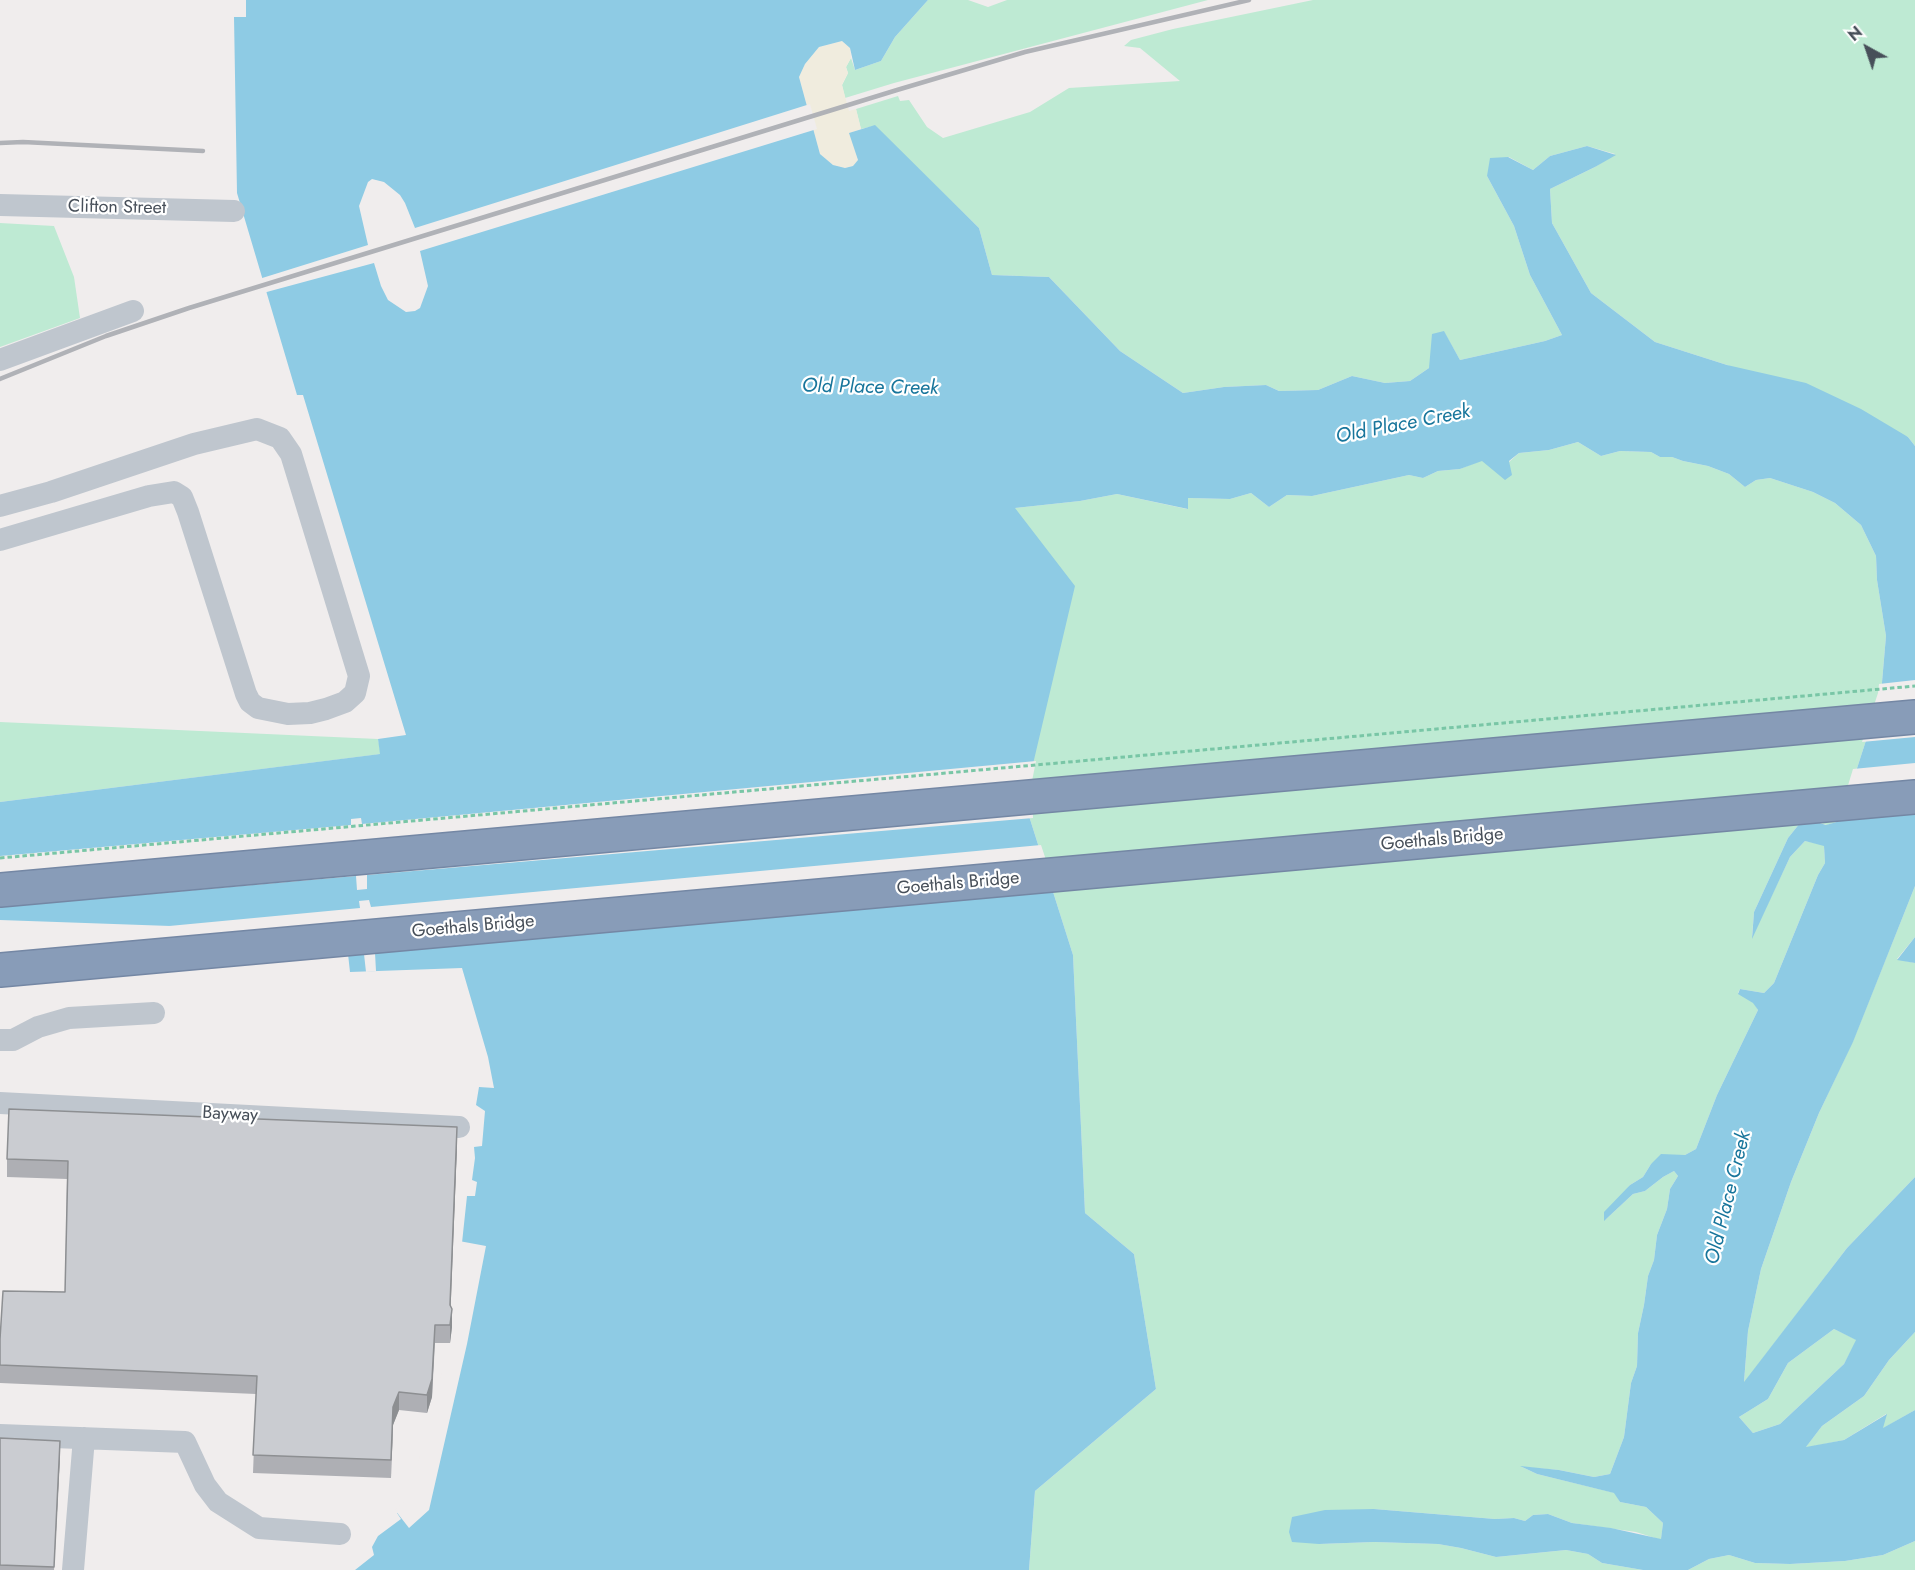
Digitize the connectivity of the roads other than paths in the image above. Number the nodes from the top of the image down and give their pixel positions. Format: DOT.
graph roads {
  1 [pos="0,205"];
  2 [pos="234,211"];
  3 [pos="133,311"];
  4 [pos="0,360"];
  5 [pos="0,506"];
  6 [pos="0,540"];
  7 [pos="1915,717"];
  8 [pos="1915,797"];
  9 [pos="0,890"];
  10 [pos="0,970"];
  11 [pos="154,1013"];
  12 [pos="0,1040"];
  13 [pos="0,1103"];
  14 [pos="459,1127"];
  15 [pos="0,1435"];
  16 [pos="84,1438"];
  17 [pos="340,1534"];
  18 [pos="73,1570"];
  1 -- 2 [label="lane, Clifton Street"];
  3 -- 4 [label="lane"];
  5 -- 6 [label="lane"];
  7 -- 9 [label="highway"];
  8 -- 10 [label="highway, Goethals Bridge"];
  11 -- 12 [label="lane"];
  13 -- 14 [label="lane, Bayway"];
  15 -- 16 [label="lane"];
  16 -- 17 [label="lane"];
  16 -- 18 [label="lane"];
}
